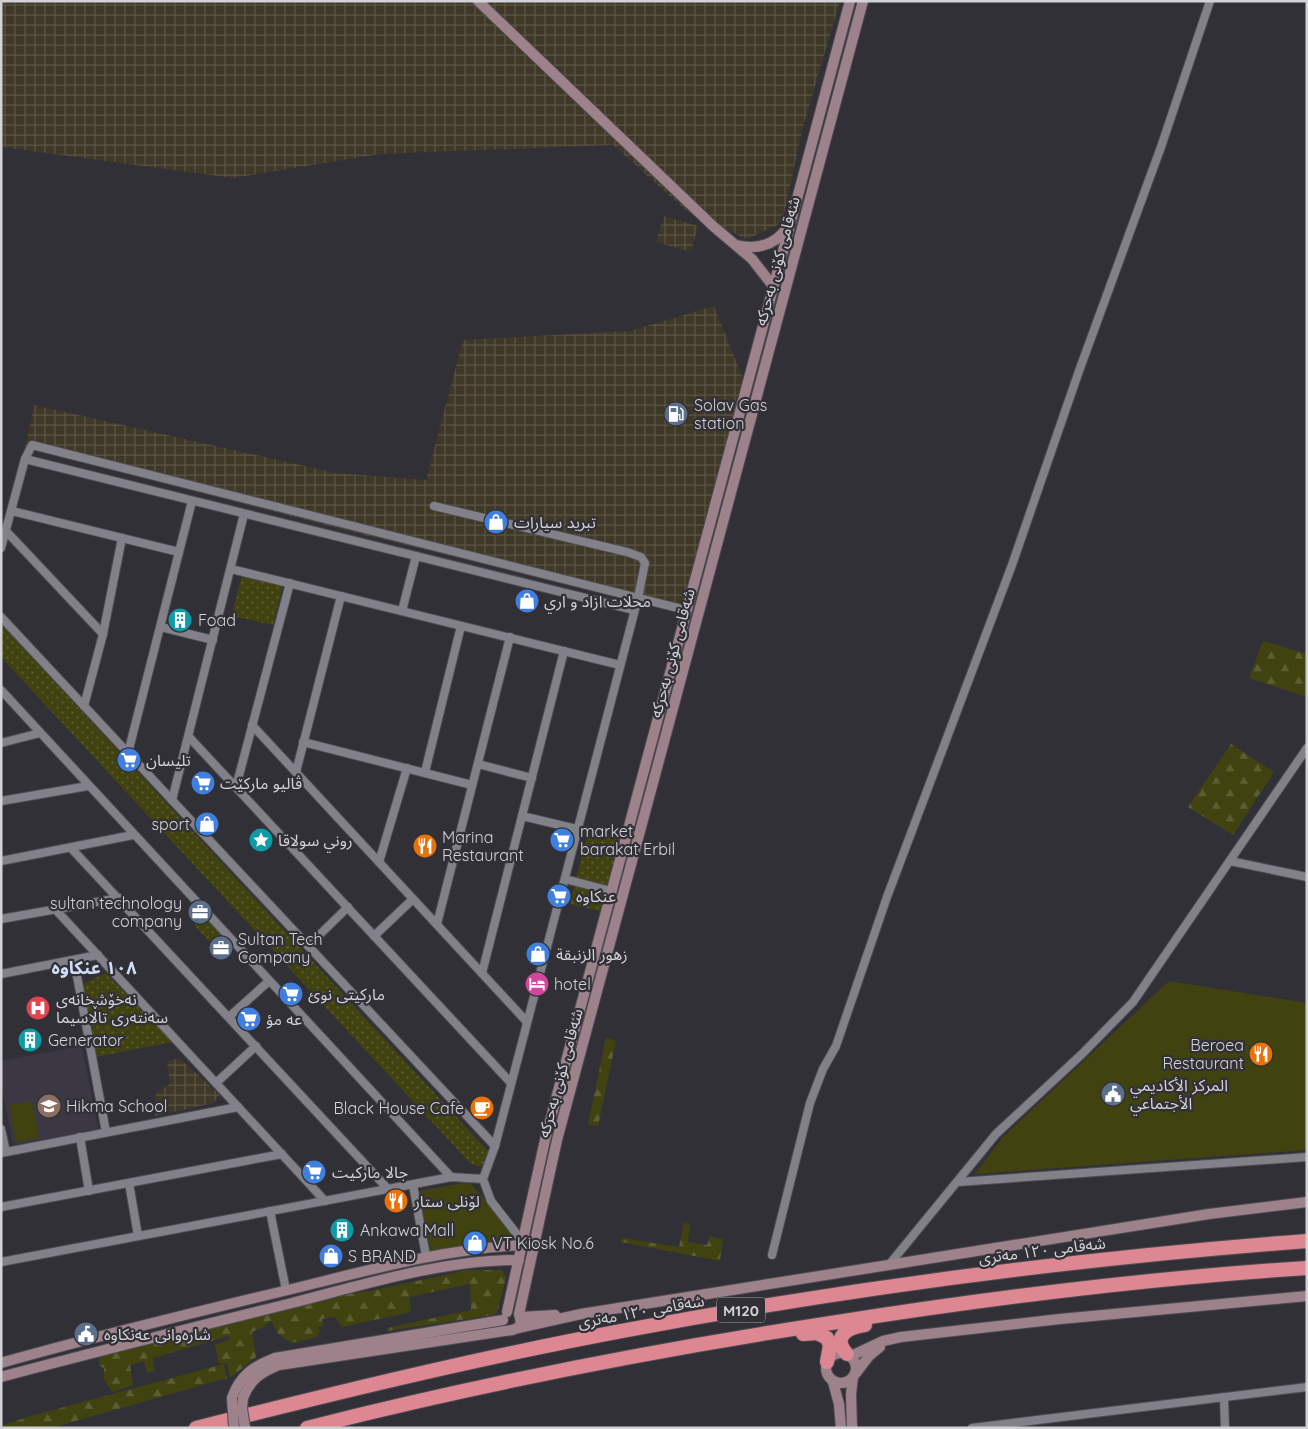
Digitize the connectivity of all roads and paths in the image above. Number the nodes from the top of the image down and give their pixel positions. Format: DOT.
graph roads {
  1 [pos="478,1"];
  2 [pos="850,1"];
  3 [pos="863,1"];
  4 [pos="1210,1"];
  5 [pos="790,223"];
  6 [pos="735,245"];
  7 [pos="773,286"];
  8 [pos="25,459"];
  9 [pos="192,501"];
  10 [pos="434,506"];
  11 [pos="12,510"];
  12 [pos="244,514"];
  13 [pos="6,531"];
  14 [pos="122,538"];
  15 [pos="1,548"];
  16 [pos="179,552"];
  17 [pos="416,556"];
  18 [pos="231,569"];
  19 [pos="290,583"];
  20 [pos="341,596"];
  21 [pos="638,598"];
  22 [pos="634,610"];
  23 [pos="686,610"];
  24 [pos="402,611"];
  25 [pos="1,617"];
  26 [pos="461,626"];
  27 [pos="161,627"];
  28 [pos="103,634"];
  29 [pos="510,637"];
  30 [pos="213,640"];
  31 [pos="564,651"];
  32 [pos="620,665"];
  33 [pos="1,690"];
  34 [pos="84,706"];
  35 [pos="252,725"];
  36 [pos="40,733"];
  37 [pos="190,737"];
  38 [pos="303,742"];
  39 [pos="1,743"];
  40 [pos="1307,748"];
  41 [pos="128,753"];
  42 [pos="478,764"];
  43 [pos="407,768"];
  44 [pos="296,772"];
  45 [pos="425,772"];
  46 [pos="532,778"];
  47 [pos="472,785"];
  48 [pos="88,786"];
  49 [pos="236,787"];
  50 [pos="172,800"];
  51 [pos="1,801"];
  52 [pos="522,816"];
  53 [pos="578,829"];
  54 [pos="133,835"];
  55 [pos="71,848"];
  56 [pos="1,861"];
  57 [pos="1230,861"];
  58 [pos="379,862"];
  59 [pos="1307,877"];
  60 [pos="565,878"];
  61 [pos="611,891"];
  62 [pos="119,898"];
  63 [pos="413,899"];
  64 [pos="348,907"];
  65 [pos="55,909"];
  66 [pos="1,919"];
  67 [pos="437,924"];
  68 [pos="374,936"];
  69 [pos="308,946"];
  70 [pos="98,956"];
  71 [pos="74,960"];
  72 [pos="482,973"];
  73 [pos="1,974"];
  74 [pos="269,981"];
  75 [pos="229,1017"];
  76 [pos="527,1022"];
  77 [pos="256,1046"];
  78 [pos="216,1083"];
  79 [pos="511,1083"];
  80 [pos="238,1107"];
  81 [pos="1,1129"];
  82 [pos="106,1132"];
  83 [pos="80,1137"];
  84 [pos="494,1146"];
  85 [pos="3,1152"];
  86 [pos="282,1154"];
  87 [pos="1307,1157"];
  88 [pos="451,1177"];
  89 [pos="483,1179"];
  90 [pos="958,1182"];
  91 [pos="129,1183"];
  92 [pos="413,1184"];
  93 [pos="388,1189"];
  94 [pos="89,1191"];
  95 [pos="325,1201"];
  96 [pos="1307,1202"];
  97 [pos="1,1207"];
  98 [pos="270,1211"];
  99 [pos="138,1236"];
  100 [pos="1307,1241"];
  101 [pos="523,1244"];
  102 [pos="494,1247"];
  103 [pos="772,1255"];
  104 [pos="426,1256"];
  105 [pos="494,1260"];
  106 [pos="519,1260"];
  107 [pos="1,1262"];
  108 [pos="888,1266"];
  109 [pos="1307,1268"];
  110 [pos="286,1290"];
  111 [pos="1307,1296"];
  112 [pos="901,1312"];
  113 [pos="581,1314"];
  114 [pos="505,1316"];
  115 [pos="520,1316"];
  116 [pos="513,1328"];
  117 [pos="125,1329"];
  118 [pos="752,1335"];
  119 [pos="922,1336"];
  120 [pos="128,1343"];
  121 [pos="849,1355"];
  122 [pos="827,1362"];
  123 [pos="1,1363"];
  124 [pos="854,1375"];
  125 [pos="1,1377"];
  126 [pos="833,1382"];
  127 [pos="1307,1386"];
  128 [pos="1224,1396"];
  129 [pos="1021,1425"];
  130 [pos="196,1428"];
  131 [pos="234,1428"];
  132 [pos="245,1428"];
  133 [pos="307,1428"];
  134 [pos="840,1428"];
  135 [pos="852,1428"];
  136 [pos="972,1428"];
  137 [pos="1225,1428"];
  1 -- 6 [label="street"];
  2 -- 5 [label="street, شەقامی کۆنی بەحرکە"];
  3 -- 115 [label="street, شەقامی کۆنی بەحرکە"];
  4 -- 103 [label="street"];
  5 -- 6 [label="street"];
  5 -- 7 [label="street, شەقامی کۆنی بەحرکە"];
  6 -- 7 [label="street"];
  7 -- 23 [label="street, شەقامی کۆنی بەحرکە"];
  8 -- 9 [label="street"];
  8 -- 11 [label="street"];
  8 -- 21 [label="street"];
  9 -- 12 [label="street"];
  9 -- 16 [label="street"];
  10 -- 21 [label="street"];
  11 -- 13 [label="street"];
  11 -- 14 [label="street"];
  12 -- 17 [label="street"];
  12 -- 18 [label="street"];
  13 -- 15 [label="street"];
  13 -- 28 [label="street"];
  14 -- 16 [label="street"];
  14 -- 28 [label="street"];
  16 -- 27 [label="street"];
  17 -- 22 [label="street"];
  17 -- 24 [label="street"];
  18 -- 19 [label="street"];
  18 -- 30 [label="street"];
  19 -- 20 [label="street"];
  19 -- 35 [label="street"];
  20 -- 24 [label="street"];
  20 -- 38 [label="street"];
  21 -- 22 [label="street"];
  21 -- 23 [label="street"];
  22 -- 32 [label="street"];
  23 -- 61 [label="street, شەقامی کۆنی بەحرکە"];
  24 -- 26 [label="street"];
  25 -- 34 [label="street"];
  26 -- 29 [label="street"];
  26 -- 45 [label="street"];
  27 -- 30 [label="street"];
  27 -- 41 [label="street"];
  28 -- 34 [label="street"];
  29 -- 31 [label="street"];
  29 -- 42 [label="street"];
  30 -- 37 [label="street"];
  31 -- 32 [label="street"];
  31 -- 46 [label="street"];
  32 -- 53 [label="street"];
  33 -- 36 [label="street"];
  34 -- 41 [label="street"];
  35 -- 44 [label="street"];
  35 -- 49 [label="street"];
  36 -- 39 [label="street"];
  36 -- 48 [label="street"];
  37 -- 49 [label="street"];
  37 -- 50 [label="street"];
  38 -- 43 [label="street"];
  38 -- 44 [label="street"];
  40 -- 57 [label="street"];
  41 -- 50 [label="street"];
  42 -- 46 [label="street"];
  42 -- 47 [label="street"];
  43 -- 45 [label="street"];
  43 -- 58 [label="street"];
  44 -- 58 [label="street"];
  45 -- 47 [label="street"];
  46 -- 52 [label="street"];
  47 -- 67 [label="street"];
  48 -- 51 [label="street"];
  48 -- 54 [label="street"];
  49 -- 64 [label="street"];
  50 -- 69 [label="street"];
  52 -- 53 [label="street"];
  52 -- 72 [label="street"];
  53 -- 60 [label="street"];
  54 -- 55 [label="street"];
  54 -- 74 [label="street"];
  55 -- 56 [label="street"];
  55 -- 62 [label="street"];
  57 -- 59 [label="street"];
  57 -- 90 [label="street"];
  58 -- 63 [label="street"];
  60 -- 61 [label="street"];
  60 -- 76 [label="street"];
  61 -- 101 [label="street, شەقامی کۆنی بەحرکە"];
  62 -- 65 [label="street"];
  62 -- 75 [label="street"];
  63 -- 67 [label="street"];
  63 -- 68 [label="street"];
  64 -- 68 [label="street"];
  64 -- 69 [label="street"];
  65 -- 66 [label="street"];
  65 -- 70 [label="street"];
  67 -- 72 [label="street"];
  68 -- 79 [label="street"];
  69 -- 84 [label="street"];
  70 -- 71 [label="street"];
  70 -- 78 [label="street"];
  71 -- 73 [label="street"];
  71 -- 82 [label="street"];
  72 -- 76 [label="street"];
  74 -- 75 [label="street"];
  74 -- 88 [label="street"];
  75 -- 77 [label="street"];
  76 -- 79 [label="street"];
  77 -- 78 [label="street"];
  77 -- 93 [label="street"];
  78 -- 80 [label="street"];
  79 -- 84 [label="street"];
  80 -- 82 [label="street"];
  80 -- 86 [label="street"];
  81 -- 85 [label="street"];
  82 -- 83 [label="street"];
  83 -- 85 [label="street"];
  83 -- 94 [label="street"];
  84 -- 89 [label="street"];
  86 -- 91 [label="street"];
  86 -- 95 [label="street"];
  87 -- 90 [label="street"];
  88 -- 89 [label="street"];
  88 -- 92 [label="street"];
  89 -- 101 [label="street"];
  90 -- 108 [label="street"];
  91 -- 94 [label="street"];
  91 -- 99 [label="street"];
  92 -- 93 [label="street"];
  92 -- 104 [label="street"];
  93 -- 95 [label="street"];
  94 -- 97 [label="street"];
  95 -- 98 [label="street"];
  96 -- 108 [label="street"];
  98 -- 99 [label="street"];
  98 -- 110 [label="street"];
  99 -- 107 [label="street"];
  100 -- 130 [label="highway, شەقامی ١٢٠ مەتری / M120"];
  101 -- 102 [label="street"];
  101 -- 106 [label="street, شەقامی کۆنی بەحرکە"];
  102 -- 104 [label="street"];
  102 -- 105 [label="street"];
  104 -- 110 [label="street"];
  105 -- 106 [label="street"];
  105 -- 120 [label="street"];
  106 -- 114 [label="street, شەقامی کۆنی بەحرکە"];
  108 -- 113 [label="street"];
  109 -- 112 [label="highway, M120"];
  110 -- 117 [label="street"];
  111 -- 119 [label="street"];
  112 -- 118 [label="highway, M120"];
  112 -- 121 [label="highway"];
  113 -- 115 [label="street"];
  113 -- 116 [label="street"];
  114 -- 115 [label="street"];
  114 -- 116 [label="street"];
  114 -- 131 [label="street, bridge"];
  115 -- 116 [label="street, شەقامی کۆنی بەحرکە"];
  116 -- 132 [label="street, bridge"];
  117 -- 120 [label="street"];
  117 -- 123 [label="street"];
  118 -- 122 [label="highway"];
  118 -- 133 [label="highway, M120"];
  119 -- 121 [label="street"];
  119 -- 124 [label="street"];
  120 -- 125 [label="street"];
  121 -- 122 [label="street"];
  121 -- 124 [label="street"];
  122 -- 126 [label="street"];
  124 -- 126 [label="street"];
  124 -- 135 [label="street"];
  126 -- 134 [label="street"];
  127 -- 128 [label="street"];
  128 -- 129 [label="street"];
  128 -- 137 [label="street"];
  129 -- 136 [label="street"];
}
